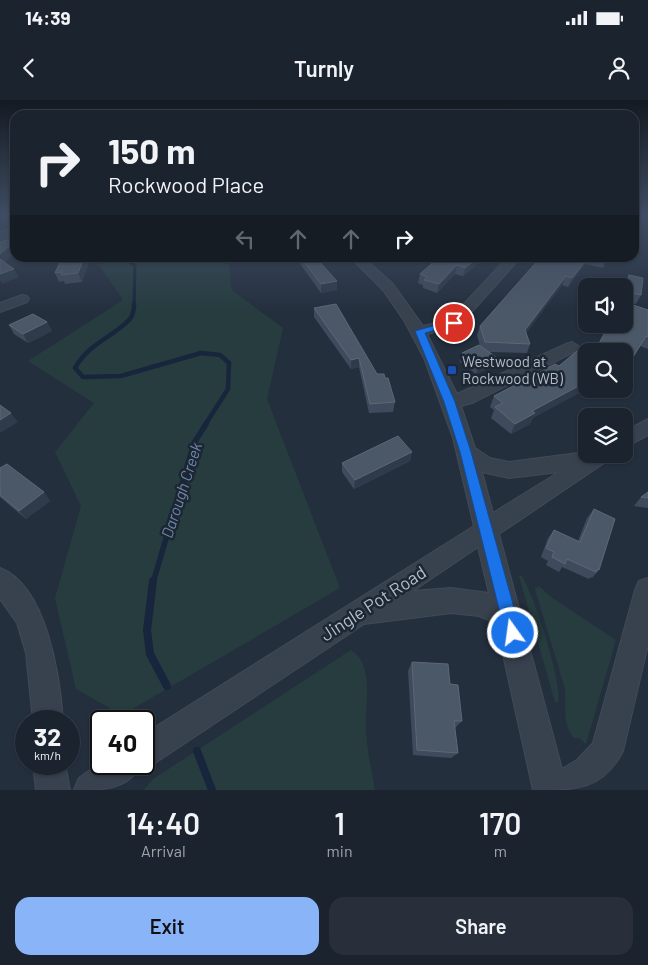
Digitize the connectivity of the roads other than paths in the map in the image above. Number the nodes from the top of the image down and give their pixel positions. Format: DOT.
graph roads {
  1 [pos="361,262"];
  2 [pos="510,262"];
  3 [pos="22,298"];
  4 [pos="0,308"];
  5 [pos="420,331"];
  6 [pos="572,347"];
  7 [pos="450,402"];
  8 [pos="648,426"];
  9 [pos="633,435"];
  10 [pos="466,452"];
  11 [pos="578,460"];
  12 [pos="590,463"];
  13 [pos="486,530"];
  14 [pos="0,580"];
  15 [pos="648,590"];
  16 [pos="358,613"];
  17 [pos="508,615"];
  18 [pos="47,710"];
  19 [pos="155,745"];
  20 [pos="51,775"];
  21 [pos="111,775"];
  22 [pos="53,790"];
  23 [pos="91,790"];
  24 [pos="550,790"];
  1 -- 5 [label="street"];
  2 -- 5 [label="street"];
  3 -- 4 [label="street"];
  5 -- 7 [label="street"];
  6 -- 7 [label="street"];
  7 -- 10 [label="street"];
  8 -- 9 [label="street"];
  10 -- 11 [label="street"];
  10 -- 13 [label="street"];
  12 -- 13 [label="street, Jingle Pot Road"];
  13 -- 16 [label="street, Jingle Pot Road"];
  13 -- 17 [label="street"];
  14 -- 18 [label="street"];
  15 -- 24 [label="street"];
  16 -- 17 [label="street"];
  16 -- 19 [label="street, Jingle Pot Road"];
  17 -- 24 [label="street"];
  20 -- 22 [label="street"];
  21 -- 23 [label="street"];
}
